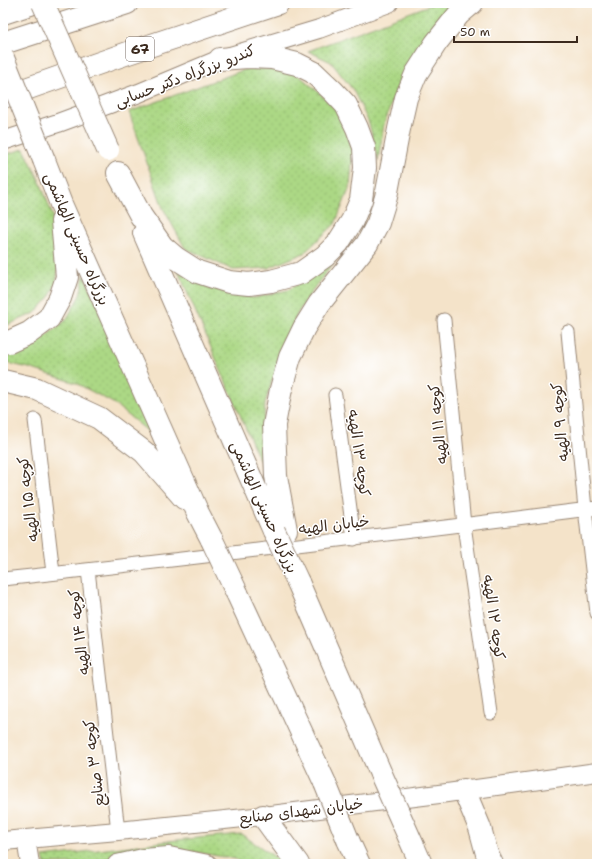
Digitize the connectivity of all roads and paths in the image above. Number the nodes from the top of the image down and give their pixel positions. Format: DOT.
graph roads {
  1 [pos="33,3"];
  2 [pos="43,3"];
  3 [pos="127,3"];
  4 [pos="278,3"];
  5 [pos="389,3"];
  6 [pos="472,3"];
  7 [pos="3,13"];
  8 [pos="3,43"];
  9 [pos="3,58"];
  10 [pos="220,59"];
  11 [pos="3,97"];
  12 [pos="3,141"];
  13 [pos="118,173"];
  14 [pos="60,204"];
  15 [pos="444,320"];
  16 [pos="568,332"];
  17 [pos="3,343"];
  18 [pos="3,381"];
  19 [pos="335,394"];
  20 [pos="34,420"];
  21 [pos="591,509"];
  22 [pos="198,513"];
  23 [pos="464,525"];
  24 [pos="280,531"];
  25 [pos="354,539"];
  26 [pos="88,570"];
  27 [pos="53,574"];
  28 [pos="3,579"];
  29 [pos="597,613"];
  30 [pos="102,691"];
  31 [pos="491,713"];
  32 [pos="597,772"];
  33 [pos="464,790"];
  34 [pos="263,816"];
  35 [pos="118,831"];
  36 [pos="26,839"];
  37 [pos="3,841"];
  38 [pos="417,856"];
  39 [pos="30,864"];
  40 [pos="117,864"];
  41 [pos="208,864"];
  42 [pos="298,864"];
  43 [pos="359,864"];
  44 [pos="492,864"];
  1 -- 7 [label="highway"];
  2 -- 13 [label="highway, بزرگراه حسینی الهاشمی, bridge"];
  3 -- 8 [label="highway"];
  4 -- 11 [label="highway, 67"];
  5 -- 10 [label="street, کندرو بزرگراه دکتر حسابی"];
  6 -- 24 [label="highway"];
  9 -- 14 [label="highway, بزرگراه حسینی الهاشمی, bridge"];
  10 -- 12 [label="street, کندرو بزرگراه دکتر حسابی"];
  10 -- 13 [label="highway"];
  13 -- 24 [label="highway, بزرگراه حسینی الهاشمی"];
  14 -- 17 [label="highway"];
  14 -- 22 [label="highway, بزرگراه حسینی الهاشمی"];
  15 -- 23 [label="street, کوچه ۱۱ الهیه"];
  16 -- 21 [label="street, کوچه ۹ الهیه"];
  18 -- 22 [label="highway"];
  19 -- 25 [label="street, کوچه ۱۳ الهیه"];
  20 -- 27 [label="street, کوچه ۱۵ الهیه"];
  21 -- 23 [label="street, خیابان الهیه"];
  21 -- 29 [label="street, کوچه ۹ الهیه"];
  22 -- 43 [label="highway, بزرگراه حسینی الهاشمی, bridge"];
  23 -- 25 [label="street, خیابان الهیه"];
  23 -- 31 [label="street, کوچه ۱۲ الهیه"];
  24 -- 38 [label="highway, بزرگراه حسینی الهاشمی, bridge"];
  25 -- 26 [label="street, خیابان الهیه"];
  26 -- 27 [label="street, خیابان الهیه"];
  26 -- 30 [label="street, کوچه ۱۴ الهیه"];
  27 -- 28 [label="street, خیابان الهیه"];
  30 -- 35 [label="street, کوچه ۳ صنایع"];
  32 -- 33 [label="street, خیابان شهدای صنایع"];
  33 -- 34 [label="street, خیابان شهدای صنایع"];
  33 -- 44 [label="highway"];
  34 -- 35 [label="street, خیابان شهدای صنایع"];
  34 -- 42 [label="highway"];
  35 -- 36 [label="street, خیابان شهدای صنایع"];
  36 -- 37 [label="street, خیابان شهدای صنایع"];
  36 -- 39 [label="street"];
  40 -- 41 [label="street"];
}
